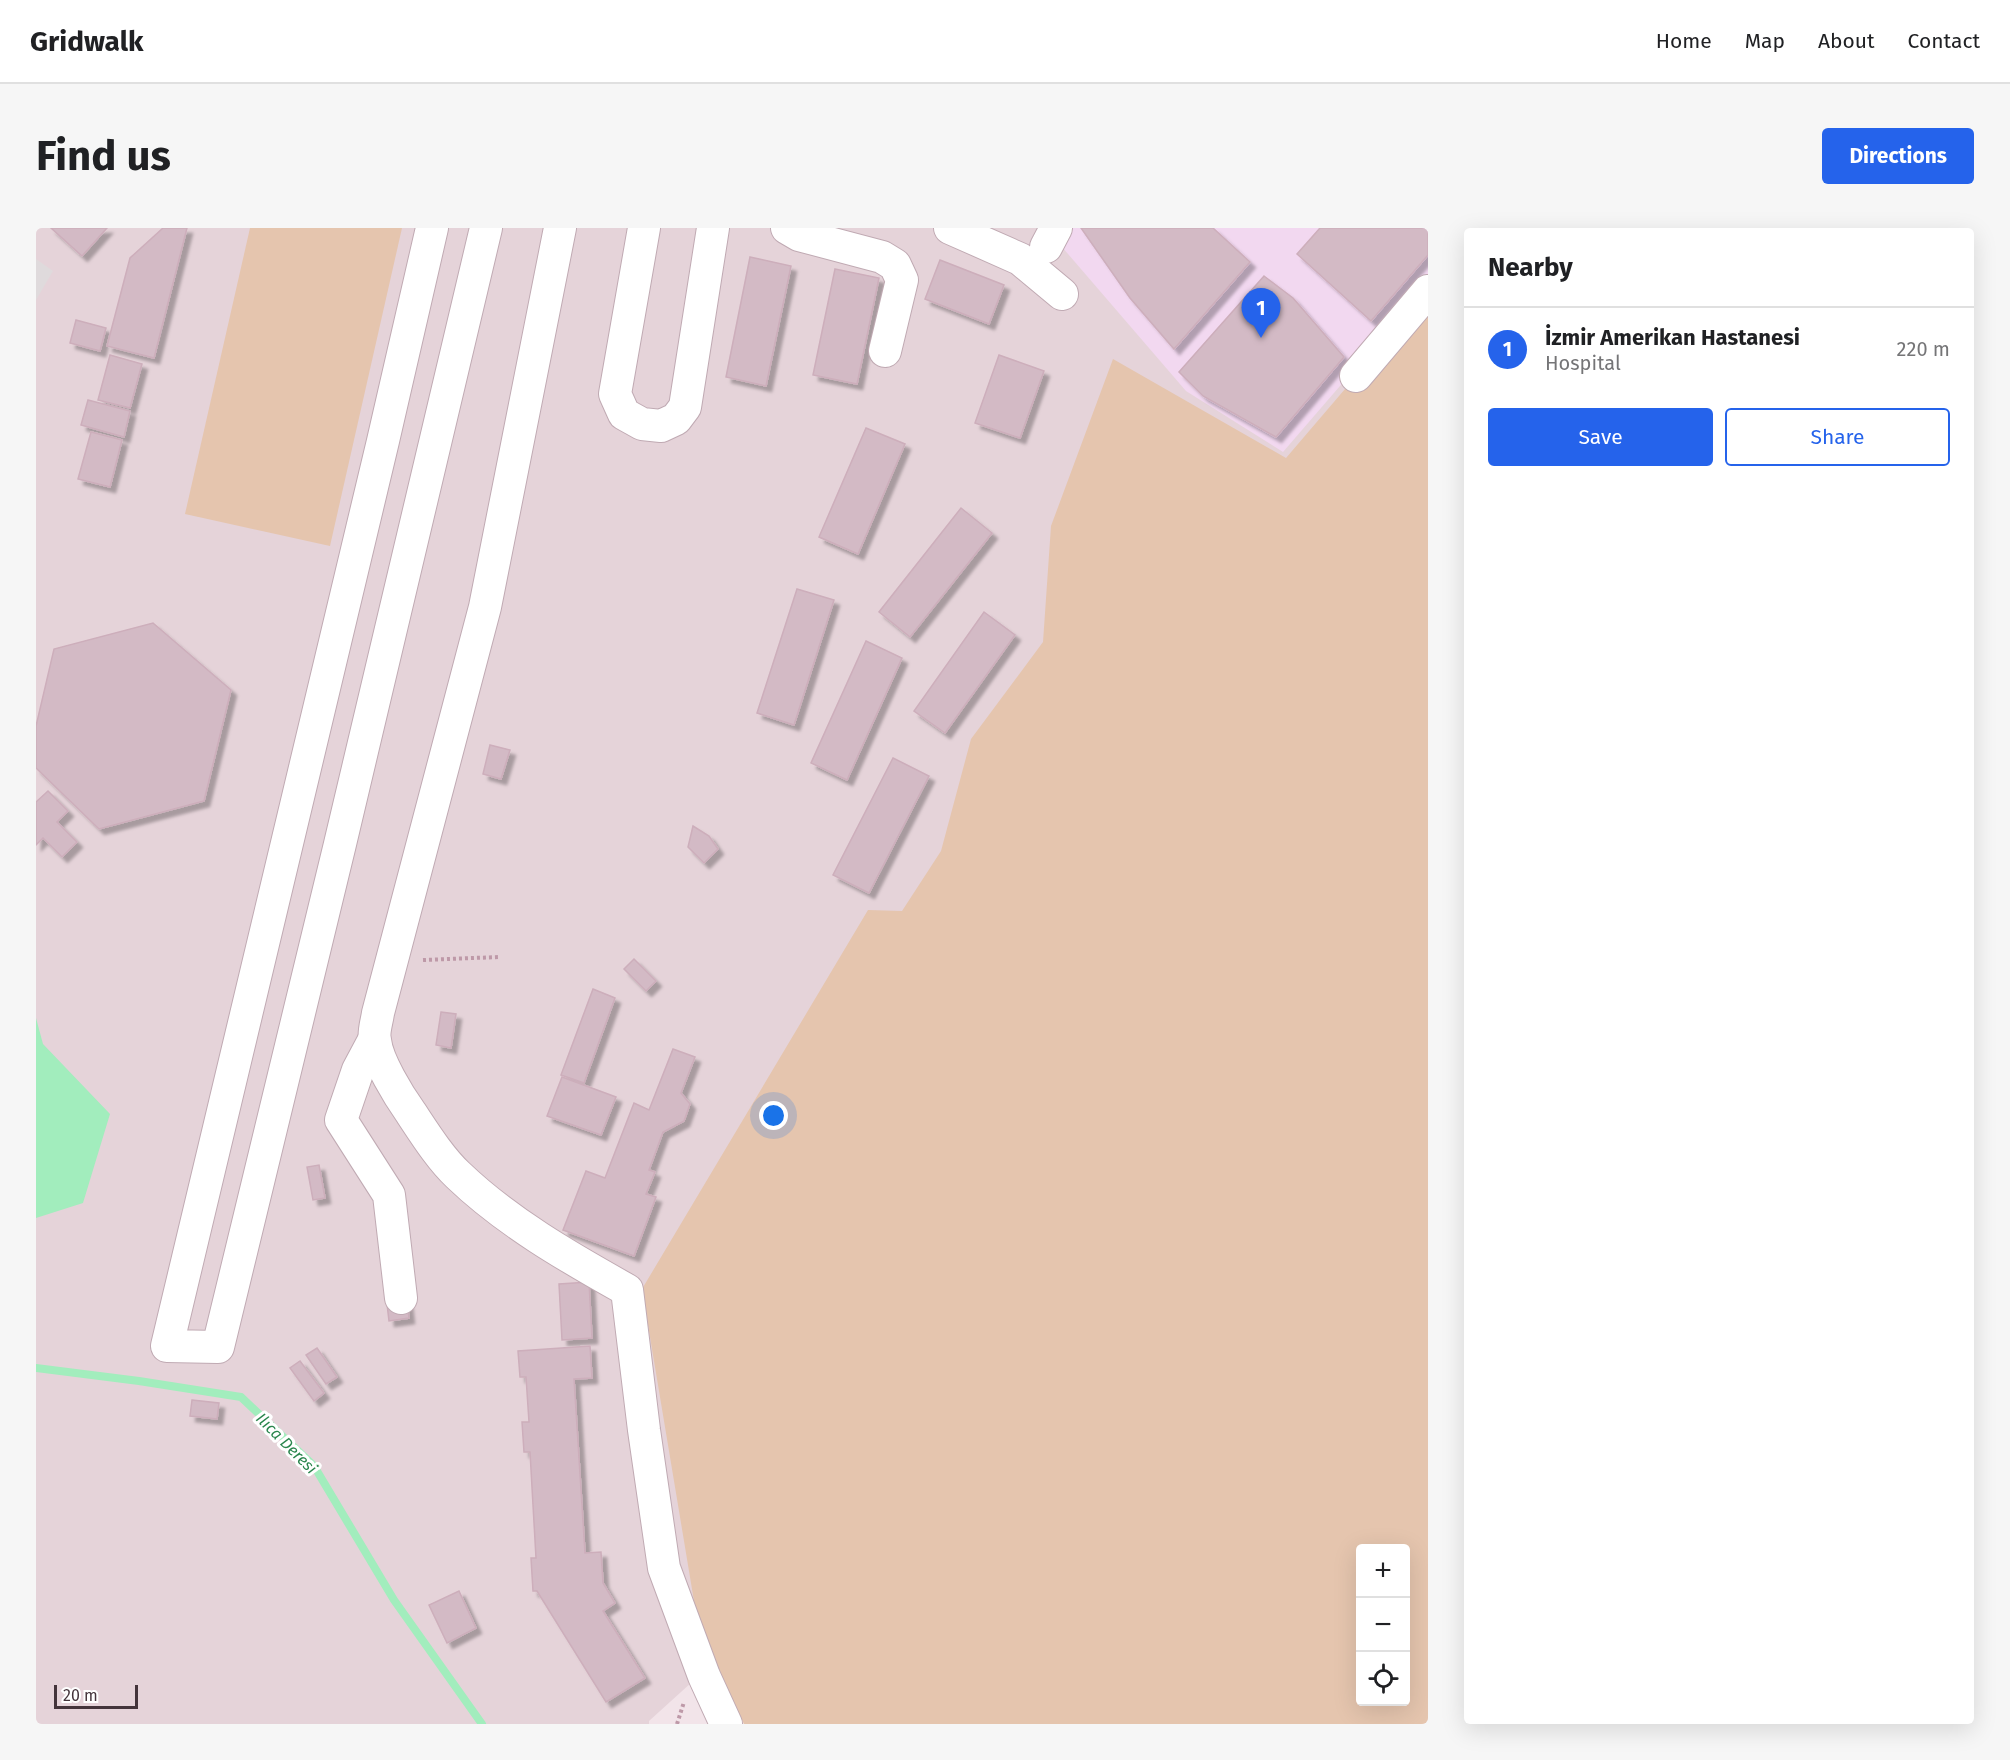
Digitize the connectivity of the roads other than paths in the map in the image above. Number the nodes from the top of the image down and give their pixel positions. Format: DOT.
graph roads {
  1 [pos="432,228"];
  2 [pos="486,228"];
  3 [pos="560,228"];
  4 [pos="644,228"];
  5 [pos="713,228"];
  6 [pos="787,228"];
  7 [pos="950,228"];
  8 [pos="1428,291"];
  9 [pos="1062,294"];
  10 [pos="885,351"];
  11 [pos="1356,376"];
  12 [pos="374,1040"];
  13 [pos="401,1298"];
  14 [pos="726,1724"];
  1 -- 2 [label="street"];
  3 -- 12 [label="street"];
  4 -- 5 [label="street"];
  6 -- 10 [label="street"];
  7 -- 9 [label="street"];
  8 -- 11 [label="street"];
  12 -- 13 [label="street"];
  12 -- 14 [label="street"];
}
